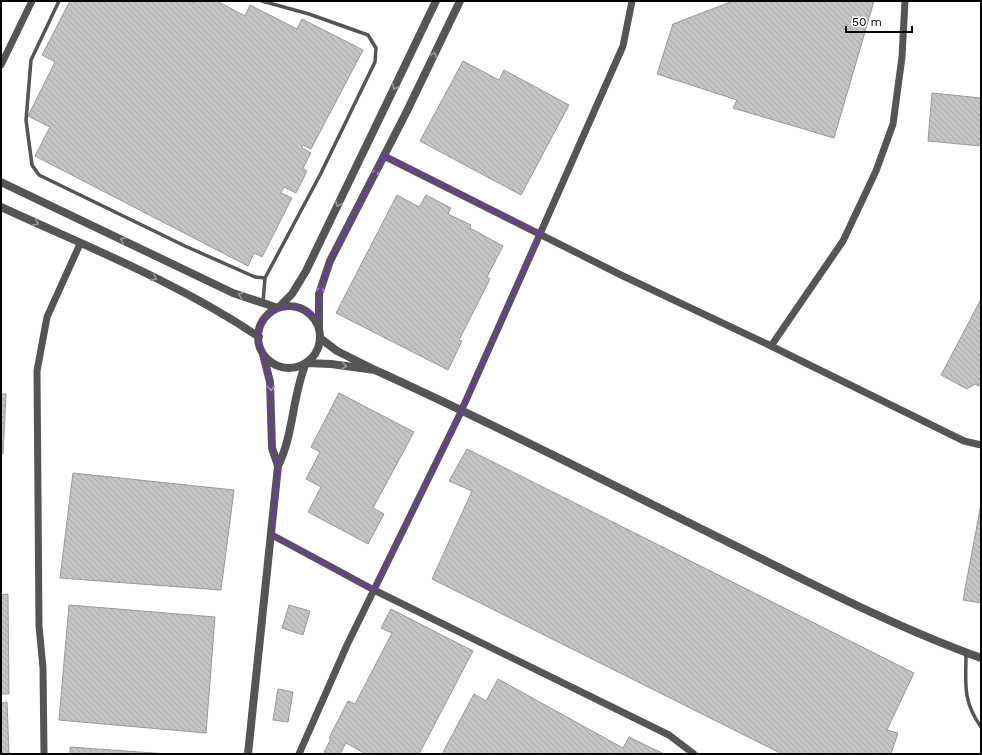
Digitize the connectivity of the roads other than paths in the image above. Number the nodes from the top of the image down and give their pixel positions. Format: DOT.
graph roads {
  1 [pos="32,1"];
  2 [pos="59,1"];
  3 [pos="262,1"];
  4 [pos="436,1"];
  5 [pos="460,1"];
  6 [pos="632,1"];
  7 [pos="905,1"];
  8 [pos="1,65"];
  9 [pos="384,156"];
  10 [pos="1,182"];
  11 [pos="1,207"];
  12 [pos="540,234"];
  13 [pos="80,244"];
  14 [pos="265,278"];
  15 [pos="263,302"];
  16 [pos="278,308"];
  17 [pos="319,328"];
  18 [pos="259,337"];
  19 [pos="320,338"];
  20 [pos="772,346"];
  21 [pos="262,350"];
  22 [pos="306,363"];
  23 [pos="375,370"];
  24 [pos="462,409"];
  25 [pos="981,445"];
  26 [pos="278,466"];
  27 [pos="272,535"];
  28 [pos="374,590"];
  29 [pos="966,653"];
  30 [pos="981,658"];
  31 [pos="981,727"];
  32 [pos="44,754"];
  33 [pos="248,754"];
  34 [pos="299,754"];
  35 [pos="694,754"];
  1 -- 8 [label="street"];
  2 -- 14 [label="lane"];
  3 -- 14 [label="lane"];
  4 -- 16 [label="street, one-way"];
  9 -- 5 [label="street, one-way"];
  6 -- 12 [label="street"];
  7 -- 20 [label="street"];
  9 -- 12 [label="street"];
  17 -- 9 [label="street, one-way"];
  15 -- 10 [label="street, one-way"];
  11 -- 13 [label="street, one-way"];
  12 -- 20 [label="street"];
  12 -- 24 [label="street"];
  13 -- 18 [label="street, one-way"];
  13 -- 32 [label="street"];
  14 -- 15 [label="lane"];
  15 -- 16 [label="street"];
  16 -- 17 [label="street"];
  16 -- 18 [label="street"];
  17 -- 19 [label="street"];
  18 -- 21 [label="street"];
  19 -- 22 [label="street"];
  19 -- 23 [label="street"];
  20 -- 25 [label="street"];
  21 -- 22 [label="street"];
  21 -- 26 [label="street, one-way"];
  22 -- 23 [label="street, one-way"];
  22 -- 26 [label="street"];
  23 -- 24 [label="street"];
  24 -- 28 [label="street"];
  24 -- 29 [label="street"];
  26 -- 27 [label="street"];
  27 -- 28 [label="street"];
  27 -- 33 [label="street"];
  28 -- 34 [label="street"];
  28 -- 35 [label="street"];
  29 -- 30 [label="street"];
  29 -- 31 [label="lane"];
}
